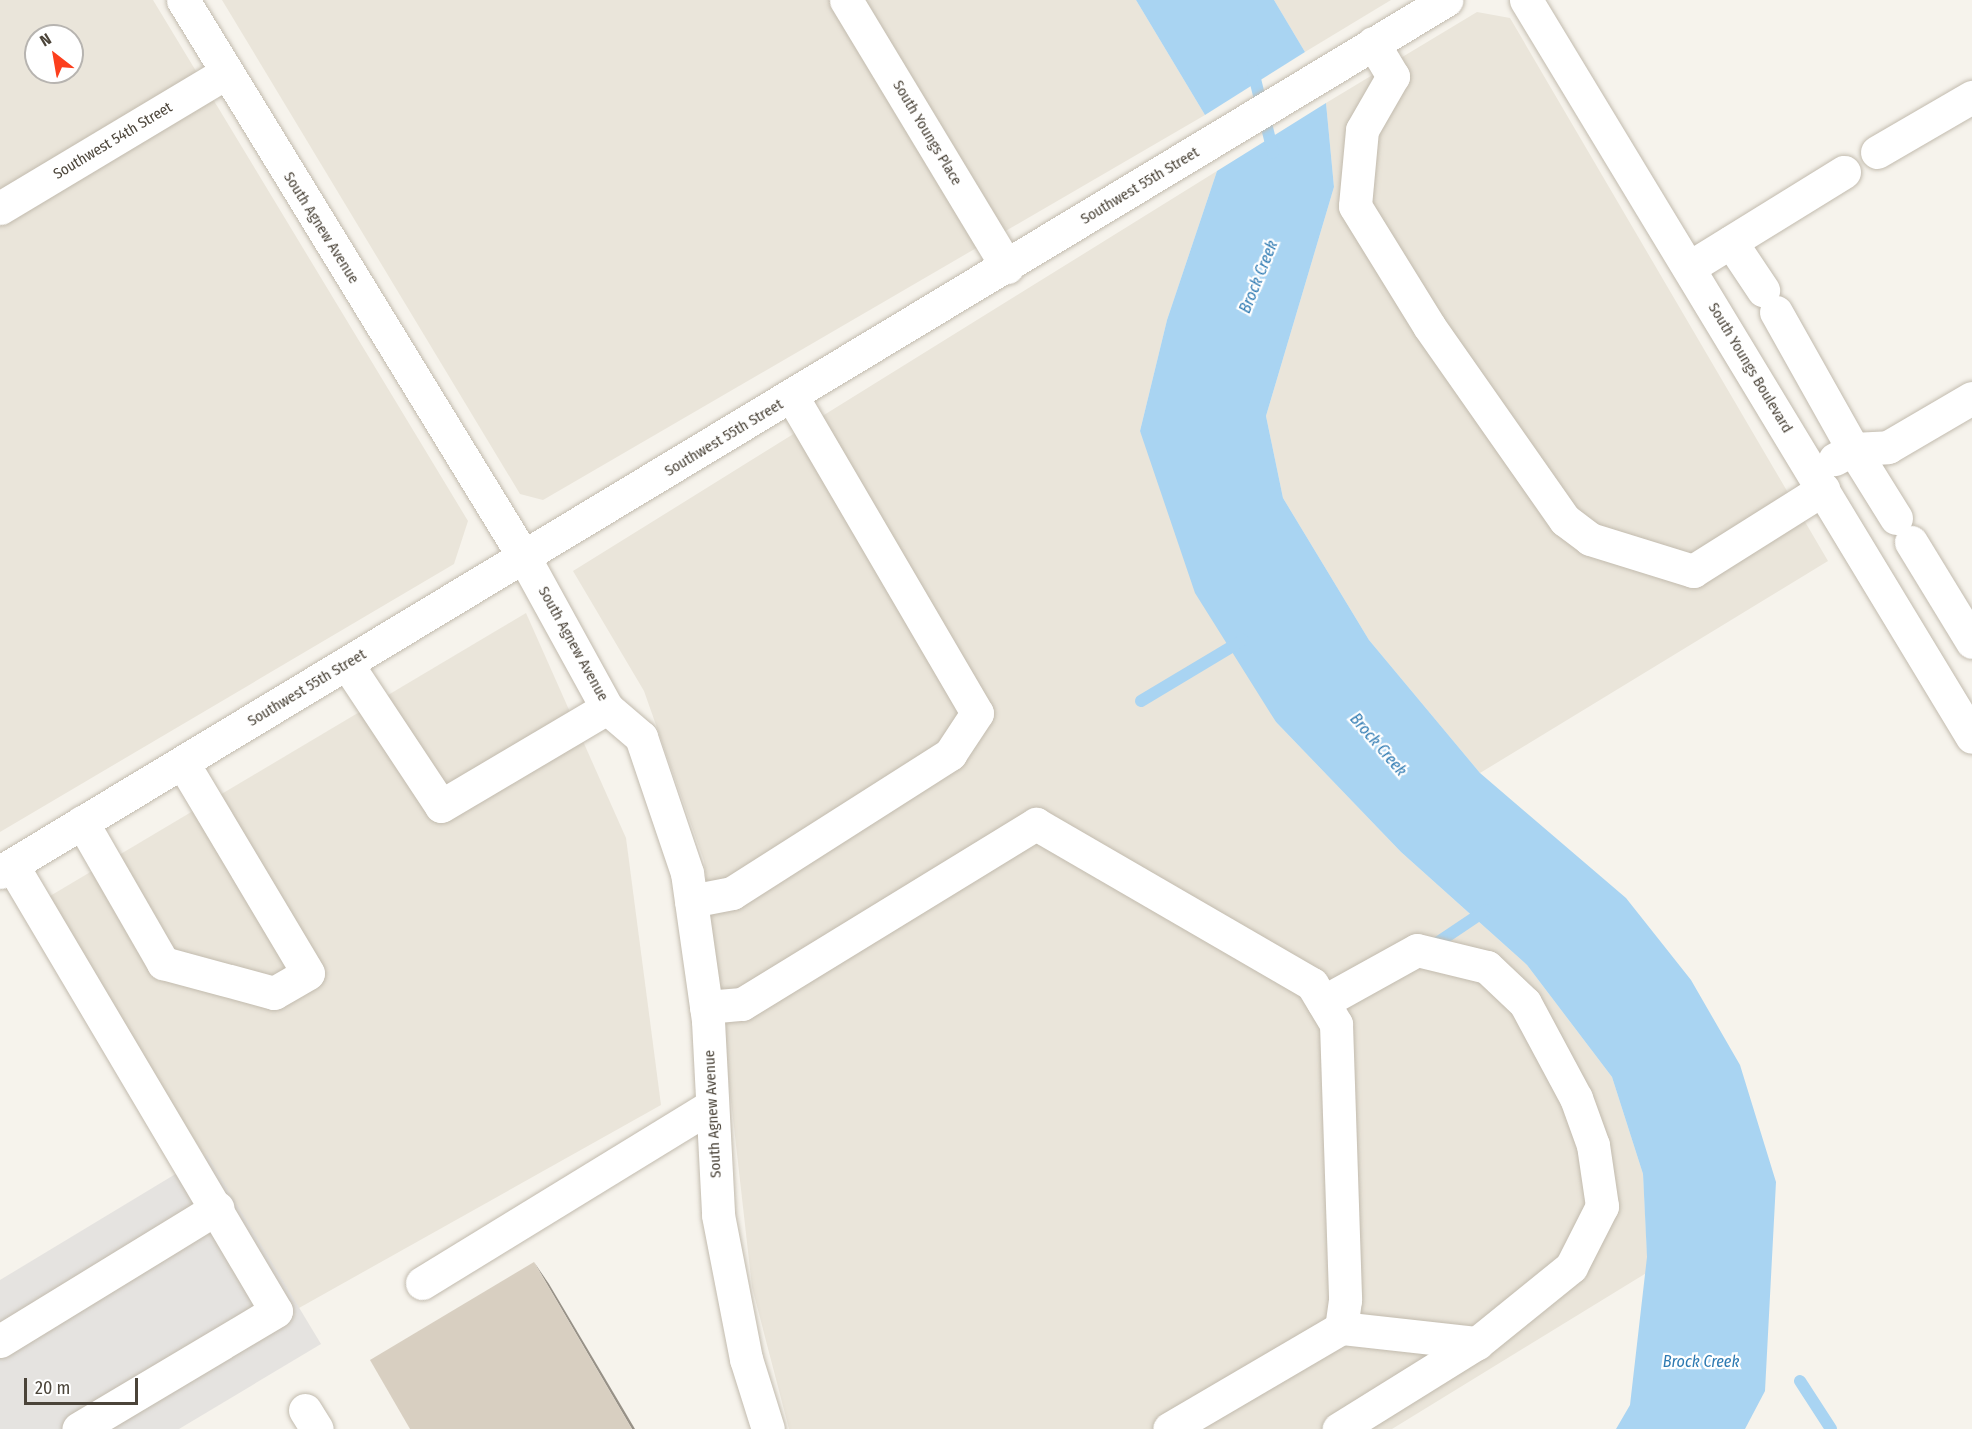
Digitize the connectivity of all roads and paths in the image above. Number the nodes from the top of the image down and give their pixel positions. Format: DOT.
graph roads {
  1 [pos="183,0"];
  2 [pos="846,0"];
  3 [pos="1446,0"];
  4 [pos="1526,0"];
  5 [pos="1373,43"];
  6 [pos="225,73"];
  7 [pos="1972,98"];
  8 [pos="1877,152"];
  9 [pos="1844,172"];
  10 [pos="0,208"];
  11 [pos="1731,242"];
  12 [pos="1007,267"];
  13 [pos="1690,267"];
  14 [pos="792,398"];
  15 [pos="1972,398"];
  16 [pos="1853,449"];
  17 [pos="1818,480"];
  18 [pos="525,559"];
  19 [pos="1972,642"];
  20 [pos="347,664"];
  21 [pos="607,708"];
  22 [pos="1967,716"];
  23 [pos="183,763"];
  24 [pos="82,822"];
  25 [pos="6,868"];
  26 [pos="691,901"];
  27 [pos="1323,1002"];
  28 [pos="706,1007"];
  29 [pos="711,1106"];
  30 [pos="217,1208"];
  31 [pos="422,1283"];
  32 [pos="1341,1328"];
  33 [pos="0,1341"];
  34 [pos="1477,1343"];
  35 [pos="78,1429"];
  36 [pos="768,1429"];
  37 [pos="1169,1429"];
  38 [pos="1339,1429"];
  1 -- 6 [label="street, South Agnew Avenue"];
  2 -- 12 [label="street, South Youngs Place"];
  3 -- 5 [label="street, Southwest 55th Street"];
  4 -- 13 [label="street, South Youngs Boulevard"];
  5 -- 12 [label="street, Southwest 55th Street"];
  5 -- 17 [label="street"];
  6 -- 10 [label="street, Southwest 54th Street"];
  6 -- 18 [label="street, South Agnew Avenue"];
  7 -- 8 [label="street"];
  9 -- 11 [label="street"];
  11 -- 13 [label="street"];
  11 -- 16 [label="street"];
  12 -- 14 [label="street, Southwest 55th Street"];
  13 -- 17 [label="street, South Youngs Boulevard"];
  14 -- 18 [label="street, Southwest 55th Street"];
  14 -- 26 [label="street"];
  15 -- 16 [label="street"];
  16 -- 17 [label="street"];
  16 -- 19 [label="street"];
  17 -- 22 [label="street, South Youngs Boulevard"];
  18 -- 20 [label="street, Southwest 55th Street"];
  18 -- 21 [label="street, South Agnew Avenue"];
  20 -- 21 [label="street"];
  20 -- 23 [label="street, Southwest 55th Street"];
  21 -- 26 [label="street, South Agnew Avenue"];
  23 -- 24 [label="street, Southwest 55th Street"];
  23 -- 24 [label="street"];
  24 -- 25 [label="street, Southwest 55th Street"];
  25 -- 30 [label="street"];
  26 -- 28 [label="street, South Agnew Avenue"];
  27 -- 28 [label="street"];
  27 -- 32 [label="street"];
  27 -- 34 [label="street"];
  28 -- 29 [label="street, South Agnew Avenue"];
  29 -- 31 [label="street"];
  29 -- 36 [label="street, South Agnew Avenue"];
  30 -- 33 [label="street"];
  30 -- 35 [label="street"];
  32 -- 34 [label="street"];
  32 -- 37 [label="street"];
  34 -- 38 [label="street"];
}
